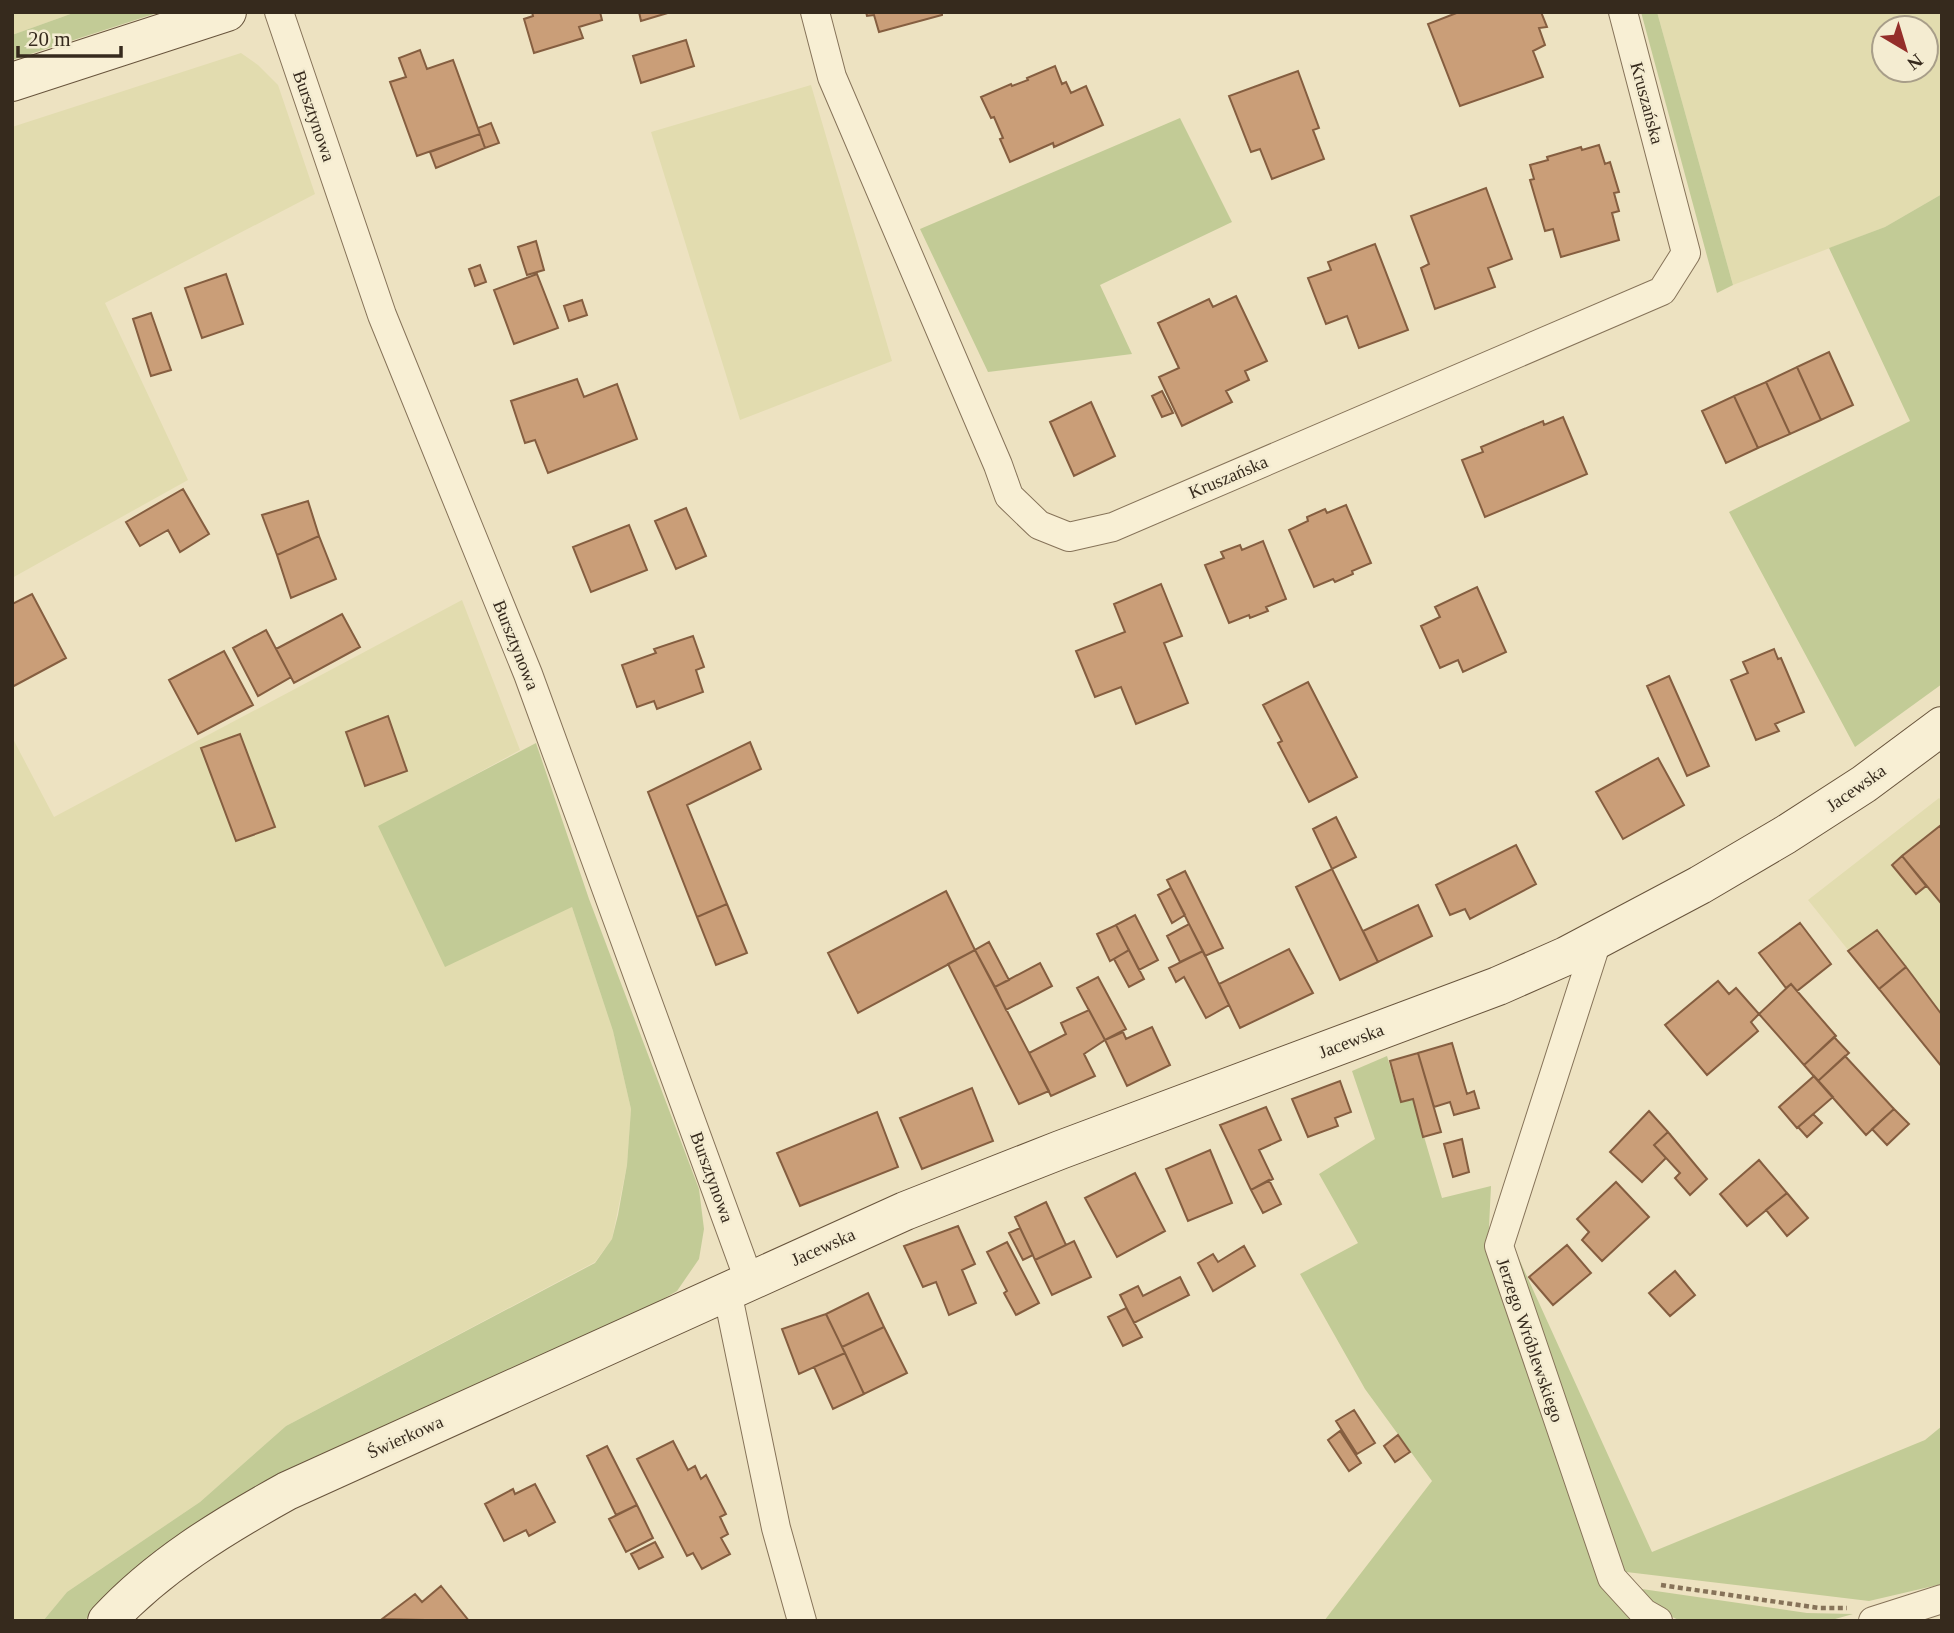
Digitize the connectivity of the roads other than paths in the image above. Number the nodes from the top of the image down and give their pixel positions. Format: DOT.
graph roads {
  1 [pos="227,12"];
  2 [pos="279,12"];
  3 [pos="815,12"];
  4 [pos="1623,12"];
  5 [pos="12,82"];
  6 [pos="1942,726"];
  7 [pos="1597,941"];
  8 [pos="738,1285"];
  9 [pos="1942,1599"];
  10 [pos="107,1621"];
  11 [pos="802,1621"];
  12 [pos="1658,1621"];
  13 [pos="1873,1621"];
  1 -- 5 [label="street"];
  2 -- 8 [label="street, Bursztynowa"];
  3 -- 4 [label="street, Kruszańska"];
  6 -- 7 [label="street, Jacewska"];
  7 -- 8 [label="street, Jacewska"];
  7 -- 12 [label="street, Jerzego Wróblewskiego"];
  8 -- 10 [label="street, Świerkowa"];
  8 -- 11 [label="street, Bursztynowa"];
  9 -- 13 [label="street"];
}
